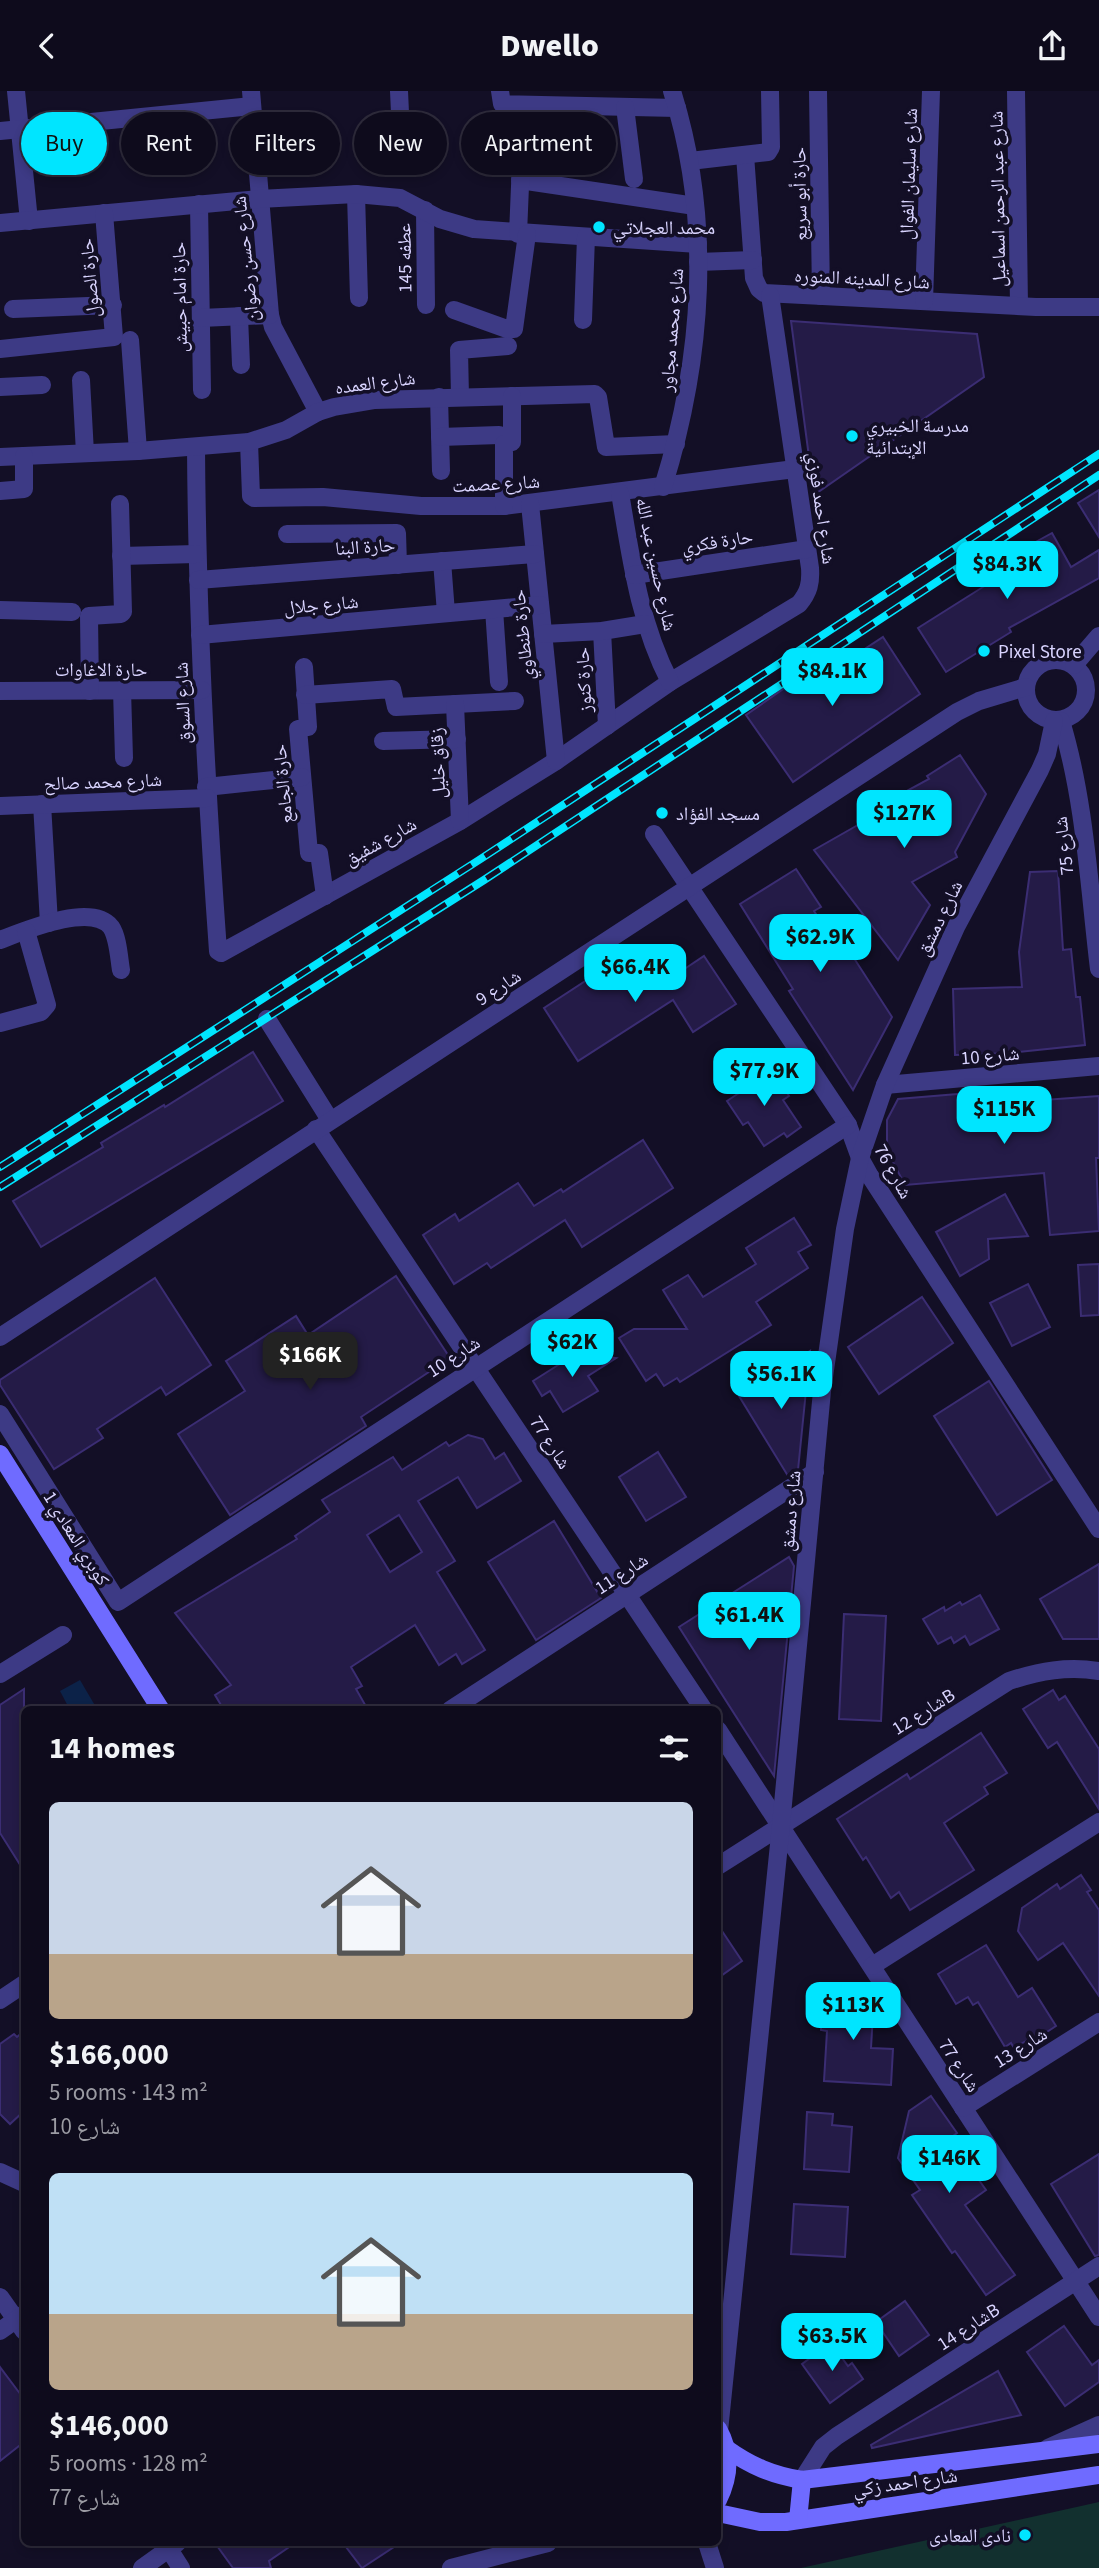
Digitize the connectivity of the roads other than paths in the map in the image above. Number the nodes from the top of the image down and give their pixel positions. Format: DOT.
graph roads {
  1 [pos="16,91"];
  2 [pos="399,91"];
  3 [pos="770,91"];
  4 [pos="818,91"];
  5 [pos="931,91"];
  6 [pos="1016,91"];
  7 [pos="501,97"];
  8 [pos="577,98"];
  9 [pos="251,99"];
  10 [pos="675,99"];
  11 [pos="625,107"];
  12 [pos="400,112"];
  13 [pos="20,129"];
  14 [pos="0,131"];
  15 [pos="744,155"];
  16 [pos="690,161"];
  17 [pos="520,175"];
  18 [pos="634,179"];
  19 [pos="520,180"];
  20 [pos="356,194"];
  21 [pos="259,199"];
  22 [pos="199,204"];
  23 [pos="695,206"];
  24 [pos="425,210"];
  25 [pos="104,213"];
  26 [pos="29,221"];
  27 [pos="0,223"];
  28 [pos="522,234"];
  29 [pos="586,237"];
  30 [pos="698,253"];
  31 [pos="753,260"];
  32 [pos="770,295"];
  33 [pos="821,296"];
  34 [pos="359,298"];
  35 [pos="925,301"];
  36 [pos="113,305"];
  37 [pos="426,305"];
  38 [pos="1019,306"];
  39 [pos="1099,307"];
  40 [pos="13,309"];
  41 [pos="454,310"];
  42 [pos="270,315"];
  43 [pos="240,316"];
  44 [pos="201,318"];
  45 [pos="583,320"];
  46 [pos="122,338"];
  47 [pos="508,346"];
  48 [pos="0,348"];
  49 [pos="241,365"];
  50 [pos="80,380"];
  51 [pos="42,385"];
  52 [pos="0,387"];
  53 [pos="202,390"];
  54 [pos="512,395"];
  55 [pos="439,397"];
  56 [pos="460,397"];
  57 [pos="318,412"];
  58 [pos="499,435"];
  59 [pos="440,437"];
  60 [pos="249,442"];
  61 [pos="676,444"];
  62 [pos="196,447"];
  63 [pos="138,451"];
  64 [pos="85,453"];
  65 [pos="24,456"];
  66 [pos="0,457"];
  67 [pos="795,469"];
  68 [pos="441,471"];
  69 [pos="663,487"];
  70 [pos="0,491"];
  71 [pos="620,493"];
  72 [pos="120,504"];
  73 [pos="530,504"];
  74 [pos="504,506"];
  75 [pos="287,534"];
  76 [pos="807,549"];
  77 [pos="197,554"];
  78 [pos="535,554"];
  79 [pos="121,556"];
  80 [pos="442,561"];
  81 [pos="398,565"];
  82 [pos="634,575"];
  83 [pos="198,580"];
  84 [pos="540,605"];
  85 [pos="494,609"];
  86 [pos="0,610"];
  87 [pos="72,612"];
  88 [pos="446,614"];
  89 [pos="645,624"];
  90 [pos="602,631"];
  91 [pos="543,634"];
  92 [pos="200,635"];
  93 [pos="1099,636"];
  94 [pos="1074,665"];
  95 [pos="303,667"];
  96 [pos="499,682"];
  97 [pos="670,683"];
  98 [pos="1026,687"];
  99 [pos="122,690"];
  100 [pos="202,690"];
  101 [pos="0,691"];
  102 [pos="90,691"];
  103 [pos="1093,693"];
  104 [pos="306,695"];
  105 [pos="515,701"];
  106 [pos="455,704"];
  107 [pos="1057,721"];
  108 [pos="607,726"];
  109 [pos="457,739"];
  110 [pos="383,741"];
  111 [pos="124,758"];
  112 [pos="556,761"];
  113 [pos="303,777"];
  114 [pos="206,793"];
  115 [pos="42,804"];
  116 [pos="0,806"];
  117 [pos="460,821"];
  118 [pos="654,834"];
  119 [pos="691,888"];
  120 [pos="325,896"];
  121 [pos="49,923"];
  122 [pos="26,931"];
  123 [pos="0,940"];
  124 [pos="222,953"];
  125 [pos="1099,969"];
  126 [pos="121,970"];
  127 [pos="267,1019"];
  128 [pos="0,1023"];
  129 [pos="1099,1066"];
  130 [pos="885,1085"];
  131 [pos="323,1124"];
  132 [pos="848,1125"];
  133 [pos="860,1158"];
  134 [pos="0,1337"];
  135 [pos="476,1367"];
  136 [pos="0,1413"];
  137 [pos="0,1454"];
  138 [pos="815,1472"];
  139 [pos="1099,1529"];
  140 [pos="626,1595"];
  141 [pos="63,1635"];
  142 [pos="1099,1671"];
  143 [pos="0,1674"];
  144 [pos="157,1706"];
  145 [pos="456,1706"];
  146 [pos="701,1706"];
  147 [pos="721,1735"];
  148 [pos="1099,1822"];
  149 [pos="781,1825"];
  150 [pos="721,1864"];
  151 [pos="872,1966"];
  152 [pos="21,1987"];
  153 [pos="0,2000"];
  154 [pos="1099,2022"];
  155 [pos="963,2108"];
  156 [pos="0,2172"];
  157 [pos="21,2182"];
  158 [pos="1099,2266"];
  159 [pos="1076,2281"];
  160 [pos="0,2297"];
  161 [pos="1099,2317"];
  162 [pos="21,2321"];
  163 [pos="21,2322"];
  164 [pos="0,2330"];
  165 [pos="721,2401"];
  166 [pos="1099,2425"];
  167 [pos="721,2436"];
  168 [pos="1099,2444"];
  169 [pos="727,2449"];
  170 [pos="1042,2451"];
  171 [pos="1099,2475"];
  172 [pos="802,2480"];
  173 [pos="721,2493"];
  174 [pos="721,2514"];
  175 [pos="798,2520"];
  176 [pos="169,2546"];
  177 [pos="170,2546"];
  178 [pos="536,2546"];
  179 [pos="708,2546"];
  180 [pos="142,2568"];
  181 [pos="181,2568"];
  182 [pos="451,2568"];
  183 [pos="715,2568"];
  1 -- 13 [label="street"];
  2 -- 12 [label="street"];
  3 -- 15 [label="street"];
  4 -- 33 [label="street, حارة أبو سريع"];
  5 -- 35 [label="street, شارع سليمان الفوال"];
  6 -- 38 [label="street, شارع عبد الرحمن اسماعيل"];
  7 -- 8 [label="street"];
  8 -- 11 [label="street"];
  9 -- 13 [label="street"];
  9 -- 21 [label="street, شارع حسن رضوان"];
  10 -- 11 [label="street"];
  10 -- 16 [label="street, شارع محمد مجاور"];
  11 -- 18 [label="street"];
  13 -- 14 [label="street"];
  13 -- 26 [label="street"];
  15 -- 16 [label="street"];
  15 -- 31 [label="street, شارع المدينه المنوره"];
  16 -- 23 [label="street, شارع محمد مجاور"];
  17 -- 19 [label="street"];
  19 -- 23 [label="street"];
  19 -- 28 [label="street"];
  20 -- 21 [label="street"];
  20 -- 24 [label="street"];
  20 -- 34 [label="street"];
  21 -- 22 [label="street"];
  21 -- 42 [label="street, شارع حسن رضوان"];
  22 -- 25 [label="street"];
  22 -- 44 [label="street, حارة امام حبيش"];
  23 -- 30 [label="street, شارع محمد مجاور"];
  24 -- 28 [label="street"];
  24 -- 37 [label="street, عطفه 145"];
  25 -- 26 [label="street"];
  25 -- 36 [label="street, حارة الصول"];
  26 -- 27 [label="street"];
  28 -- 29 [label="street"];
  28 -- 41 [label="street"];
  29 -- 30 [label="street"];
  29 -- 45 [label="street"];
  30 -- 31 [label="street"];
  30 -- 61 [label="street, شارع محمد مجاور"];
  31 -- 32 [label="street, شارع المدينه المنوره"];
  32 -- 33 [label="street, شارع المدينه المنوره"];
  32 -- 67 [label="street, شارع احمد فوزي"];
  33 -- 35 [label="street, شارع المدينه المنوره"];
  35 -- 38 [label="street, شارع المدينه المنوره"];
  36 -- 40 [label="street"];
  36 -- 46 [label="street, حارة الصول"];
  38 -- 39 [label="street, شارع المدينه المنوره"];
  42 -- 43 [label="street"];
  42 -- 57 [label="street, شارع حسن رضوان"];
  43 -- 44 [label="street"];
  43 -- 49 [label="street"];
  44 -- 53 [label="street, حارة امام حبيش"];
  46 -- 48 [label="street"];
  46 -- 63 [label="street, حارة الصول"];
  47 -- 56 [label="street"];
  50 -- 64 [label="street"];
  51 -- 52 [label="street"];
  54 -- 56 [label="street, شارع العمده"];
  54 -- 61 [label="street, شارع العمده"];
  54 -- 74 [label="street"];
  55 -- 56 [label="street, شارع العمده"];
  55 -- 57 [label="street, شارع العمده"];
  55 -- 59 [label="street"];
  57 -- 60 [label="street, شارع العمده"];
  58 -- 59 [label="street"];
  59 -- 68 [label="street"];
  60 -- 62 [label="street, شارع العمده"];
  60 -- 74 [label="street, شارع عصمت"];
  61 -- 69 [label="street, شارع محمد مجاور"];
  62 -- 63 [label="street, شارع العمده"];
  62 -- 77 [label="street, شارع السوق"];
  63 -- 64 [label="street, شارع العمده"];
  64 -- 65 [label="street, شارع العمده"];
  65 -- 66 [label="street, شارع العمده"];
  65 -- 70 [label="street"];
  67 -- 69 [label="street, شارع عصمت"];
  67 -- 76 [label="street, شارع احمد فوزي"];
  69 -- 71 [label="street, شارع عصمت"];
  71 -- 73 [label="street, شارع عصمت"];
  71 -- 82 [label="street, شارع حسين عبد الله"];
  72 -- 79 [label="street"];
  73 -- 74 [label="street, شارع عصمت"];
  73 -- 78 [label="street, حارة طنطاوي"];
  75 -- 81 [label="street"];
  76 -- 82 [label="street, حارة فكري"];
  76 -- 97 [label="street, شارع احمد فوزي"];
  77 -- 79 [label="street"];
  77 -- 83 [label="street, شارع السوق"];
  78 -- 80 [label="street, حارة البنا"];
  78 -- 84 [label="street, حارة طنطاوي"];
  79 -- 102 [label="street"];
  80 -- 81 [label="street, حارة البنا"];
  80 -- 88 [label="street"];
  81 -- 83 [label="street, حارة البنا"];
  82 -- 89 [label="street, شارع حسين عبد الله"];
  83 -- 92 [label="street, شارع السوق"];
  84 -- 85 [label="street, شارع جلال"];
  84 -- 91 [label="street, حارة طنطاوي"];
  85 -- 88 [label="street, شارع جلال"];
  85 -- 96 [label="street"];
  86 -- 87 [label="street"];
  88 -- 92 [label="street, شارع جلال"];
  89 -- 90 [label="street"];
  89 -- 97 [label="street, شارع حسين عبد الله"];
  90 -- 91 [label="street"];
  90 -- 108 [label="street, حارة كنوز"];
  91 -- 112 [label="street, حارة طنطاوي"];
  92 -- 100 [label="street, شارع السوق"];
  93 -- 94 [label="street"];
  94 -- 98 [label="street"];
  94 -- 103 [label="street"];
  95 -- 104 [label="street, حارة الجامع"];
  97 -- 108 [label="street, شارع احمد فوزي"];
  98 -- 107 [label="street"];
  98 -- 119 [label="street, شارع 9"];
  99 -- 100 [label="street, حارة الاغاوات"];
  99 -- 102 [label="street, حارة الاغاوات"];
  99 -- 111 [label="street"];
  100 -- 114 [label="street, شارع السوق"];
  101 -- 102 [label="street, حارة الاغاوات"];
  103 -- 107 [label="street"];
  104 -- 106 [label="street"];
  104 -- 113 [label="street, حارة الجامع"];
  105 -- 106 [label="street"];
  106 -- 109 [label="street, زقاق خليل"];
  107 -- 125 [label="street, شارع 75"];
  107 -- 130 [label="street, شارع دمشق"];
  108 -- 112 [label="street, شارع احمد فوزي"];
  109 -- 110 [label="street"];
  109 -- 117 [label="street, زقاق خليل"];
  112 -- 117 [label="street, شارع شفيق"];
  113 -- 114 [label="street, شارع محمد صالح"];
  113 -- 120 [label="street, حارة الجامع"];
  114 -- 115 [label="street, شارع محمد صالح"];
  114 -- 124 [label="street, شارع السوق"];
  115 -- 116 [label="street, شارع محمد صالح"];
  115 -- 121 [label="street"];
  117 -- 120 [label="street, شارع شفيق"];
  118 -- 119 [label="street, شارع 76"];
  119 -- 131 [label="street, شارع 9"];
  119 -- 132 [label="street, شارع 76"];
  120 -- 124 [label="street, شارع شفيق"];
  121 -- 122 [label="street"];
  121 -- 126 [label="street"];
  122 -- 123 [label="street"];
  122 -- 128 [label="street"];
  127 -- 131 [label="street, شارع 77"];
  129 -- 130 [label="street, شارع 10"];
  130 -- 133 [label="street, شارع دمشق"];
  131 -- 134 [label="street, شارع 9"];
  131 -- 135 [label="street, شارع 77"];
  132 -- 133 [label="street, شارع 76"];
  132 -- 135 [label="street, شارع 10"];
  133 -- 138 [label="street, شارع دمشق"];
  133 -- 139 [label="street, شارع 76"];
  135 -- 136 [label="street, شارع 10"];
  135 -- 140 [label="street, شارع 77"];
  137 -- 144 [label="street, كوبري المعادي 1"];
  138 -- 140 [label="street, شارع 11"];
  138 -- 149 [label="street, شارع دمشق"];
  140 -- 145 [label="street, شارع 11"];
  140 -- 146 [label="street, شارع 77"];
  141 -- 143 [label="street"];
  142 -- 149 [label="street, شارع 12B"];
  147 -- 149 [label="street, شارع 77"];
  148 -- 151 [label="street"];
  149 -- 150 [label="street, شارع 12B"];
  149 -- 151 [label="street, شارع 77"];
  149 -- 165 [label="street, شارع دمشق"];
  151 -- 155 [label="street, شارع 77"];
  152 -- 153 [label="street"];
  154 -- 155 [label="street, شارع 13"];
  155 -- 159 [label="street, شارع 77"];
  156 -- 157 [label="street"];
  158 -- 159 [label="street, شارع 14B"];
  159 -- 161 [label="street, شارع 77"];
  159 -- 172 [label="street, شارع 14B"];
  160 -- 162 [label="street"];
  163 -- 164 [label="street"];
  166 -- 170 [label="street"];
  167 -- 169 [label="street"];
  168 -- 170 [label="street, شارع احمد زكي"];
  169 -- 172 [label="street, شارع احمد زكي"];
  169 -- 173 [label="street"];
  170 -- 172 [label="street, شارع احمد زكي"];
  171 -- 175 [label="street, شارع احمد زكي"];
  172 -- 175 [label="street"];
  174 -- 175 [label="street, شارع احمد زكي"];
  176 -- 180 [label="street"];
  177 -- 181 [label="street"];
  178 -- 182 [label="street"];
  179 -- 183 [label="street"];
}
